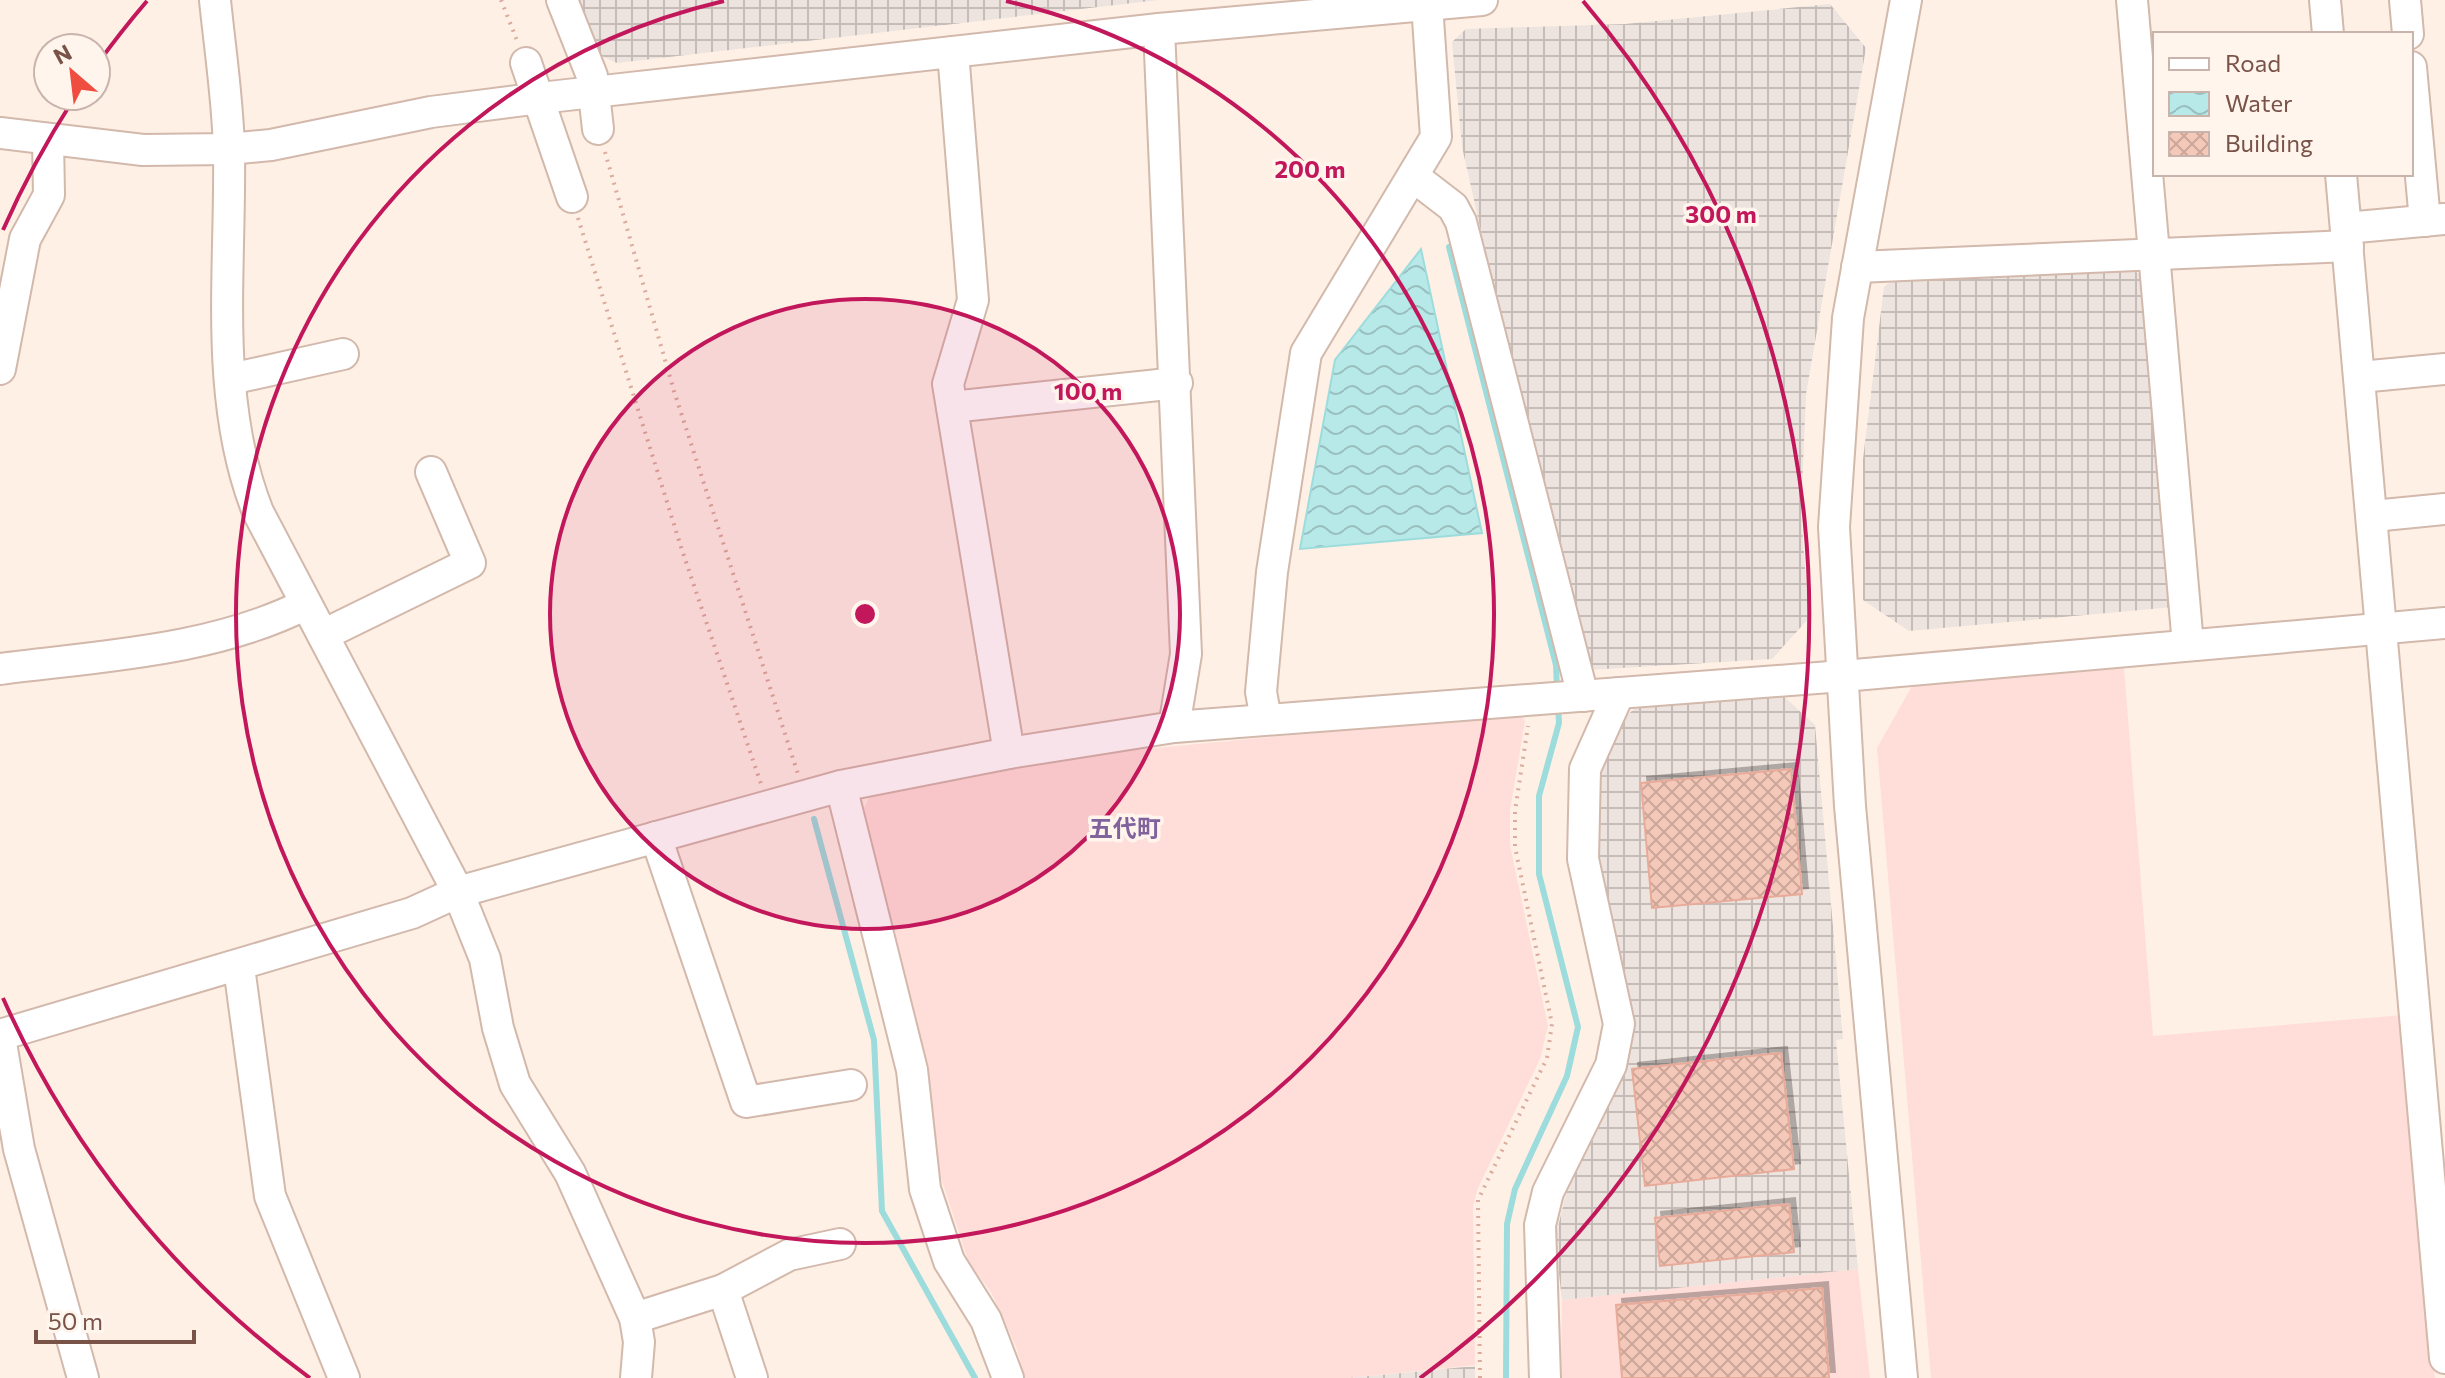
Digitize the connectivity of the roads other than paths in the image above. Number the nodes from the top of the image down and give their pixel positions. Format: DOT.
graph roads {
  1 [pos="215,0"];
  2 [pos="562,0"];
  3 [pos="1482,0"];
  4 [pos="1906,0"];
  5 [pos="2132,0"];
  6 [pos="2325,0"];
  7 [pos="2405,0"];
  8 [pos="1427,4"];
  9 [pos="1159,29"];
  10 [pos="2328,32"];
  11 [pos="2408,32"];
  12 [pos="953,52"];
  13 [pos="526,63"];
  14 [pos="2413,80"];
  15 [pos="595,92"];
  16 [pos="540,98"];
  17 [pos="598,129"];
  18 [pos="0,133"];
  19 [pos="48,139"];
  20 [pos="229,149"];
  21 [pos="2341,176"];
  22 [pos="1414,177"];
  23 [pos="572,197"];
  24 [pos="2435,220"];
  25 [pos="2347,237"];
  26 [pos="2154,254"];
  27 [pos="1857,267"];
  28 [pos="343,354"];
  29 [pos="0,369"];
  30 [pos="2445,369"];
  31 [pos="2360,377"];
  32 [pos="231,379"];
  33 [pos="1177,383"];
  34 [pos="952,407"];
  35 [pos="431,472"];
  36 [pos="2445,509"];
  37 [pos="2373,516"];
  38 [pos="306,604"];
  39 [pos="2445,623"];
  40 [pos="2383,628"];
  41 [pos="323,635"];
  42 [pos="2188,645"];
  43 [pos="0,669"];
  44 [pos="1843,676"];
  45 [pos="1619,693"];
  46 [pos="1583,696"];
  47 [pos="1266,719"];
  48 [pos="1174,727"];
  49 [pos="1009,753"];
  50 [pos="841,786"];
  51 [pos="656,837"];
  52 [pos="458,892"];
  53 [pos="239,967"];
  54 [pos="0,1036"];
  55 [pos="851,1085"];
  56 [pos="840,1244"];
  57 [pos="723,1290"];
  58 [pos="635,1318"];
  59 [pos="2445,1358"];
  60 [pos="83,1378"];
  61 [pos="344,1378"];
  62 [pos="636,1378"];
  63 [pos="752,1378"];
  64 [pos="1008,1378"];
  65 [pos="1545,1378"];
  66 [pos="1902,1378"];
  1 -- 20 [label="street"];
  2 -- 15 [label="street"];
  3 -- 8 [label="street"];
  4 -- 27 [label="street"];
  5 -- 26 [label="street"];
  6 -- 10 [label="street"];
  7 -- 11 [label="street"];
  8 -- 9 [label="street"];
  8 -- 22 [label="street"];
  9 -- 12 [label="street"];
  9 -- 33 [label="street"];
  12 -- 15 [label="street"];
  12 -- 34 [label="street"];
  13 -- 16 [label="street"];
  14 -- 24 [label="street"];
  15 -- 16 [label="street"];
  15 -- 17 [label="street"];
  16 -- 20 [label="street"];
  16 -- 23 [label="street"];
  18 -- 19 [label="street"];
  19 -- 20 [label="street"];
  19 -- 29 [label="street"];
  20 -- 32 [label="street"];
  21 -- 25 [label="street"];
  22 -- 46 [label="street"];
  22 -- 47 [label="street"];
  24 -- 25 [label="street"];
  25 -- 26 [label="street"];
  25 -- 31 [label="street"];
  26 -- 27 [label="street"];
  26 -- 42 [label="street"];
  27 -- 44 [label="street"];
  28 -- 32 [label="street"];
  30 -- 31 [label="street"];
  31 -- 37 [label="street"];
  32 -- 38 [label="street"];
  33 -- 34 [label="street"];
  33 -- 48 [label="street"];
  34 -- 49 [label="street"];
  35 -- 41 [label="street"];
  36 -- 37 [label="street"];
  37 -- 40 [label="street"];
  38 -- 41 [label="street"];
  38 -- 43 [label="street"];
  39 -- 40 [label="street"];
  40 -- 42 [label="street"];
  40 -- 59 [label="street"];
  41 -- 52 [label="street"];
  42 -- 44 [label="street"];
  44 -- 45 [label="street"];
  44 -- 66 [label="street"];
  45 -- 46 [label="street"];
  45 -- 65 [label="street"];
  46 -- 47 [label="street"];
  47 -- 48 [label="street"];
  48 -- 49 [label="street"];
  49 -- 50 [label="street"];
  50 -- 51 [label="street"];
  50 -- 64 [label="street"];
  51 -- 52 [label="street"];
  51 -- 55 [label="street"];
  52 -- 53 [label="street"];
  52 -- 58 [label="street"];
  53 -- 54 [label="street"];
  53 -- 61 [label="street"];
  54 -- 60 [label="street"];
  56 -- 57 [label="street"];
  57 -- 58 [label="street"];
  57 -- 63 [label="street"];
  58 -- 62 [label="street"];
}
